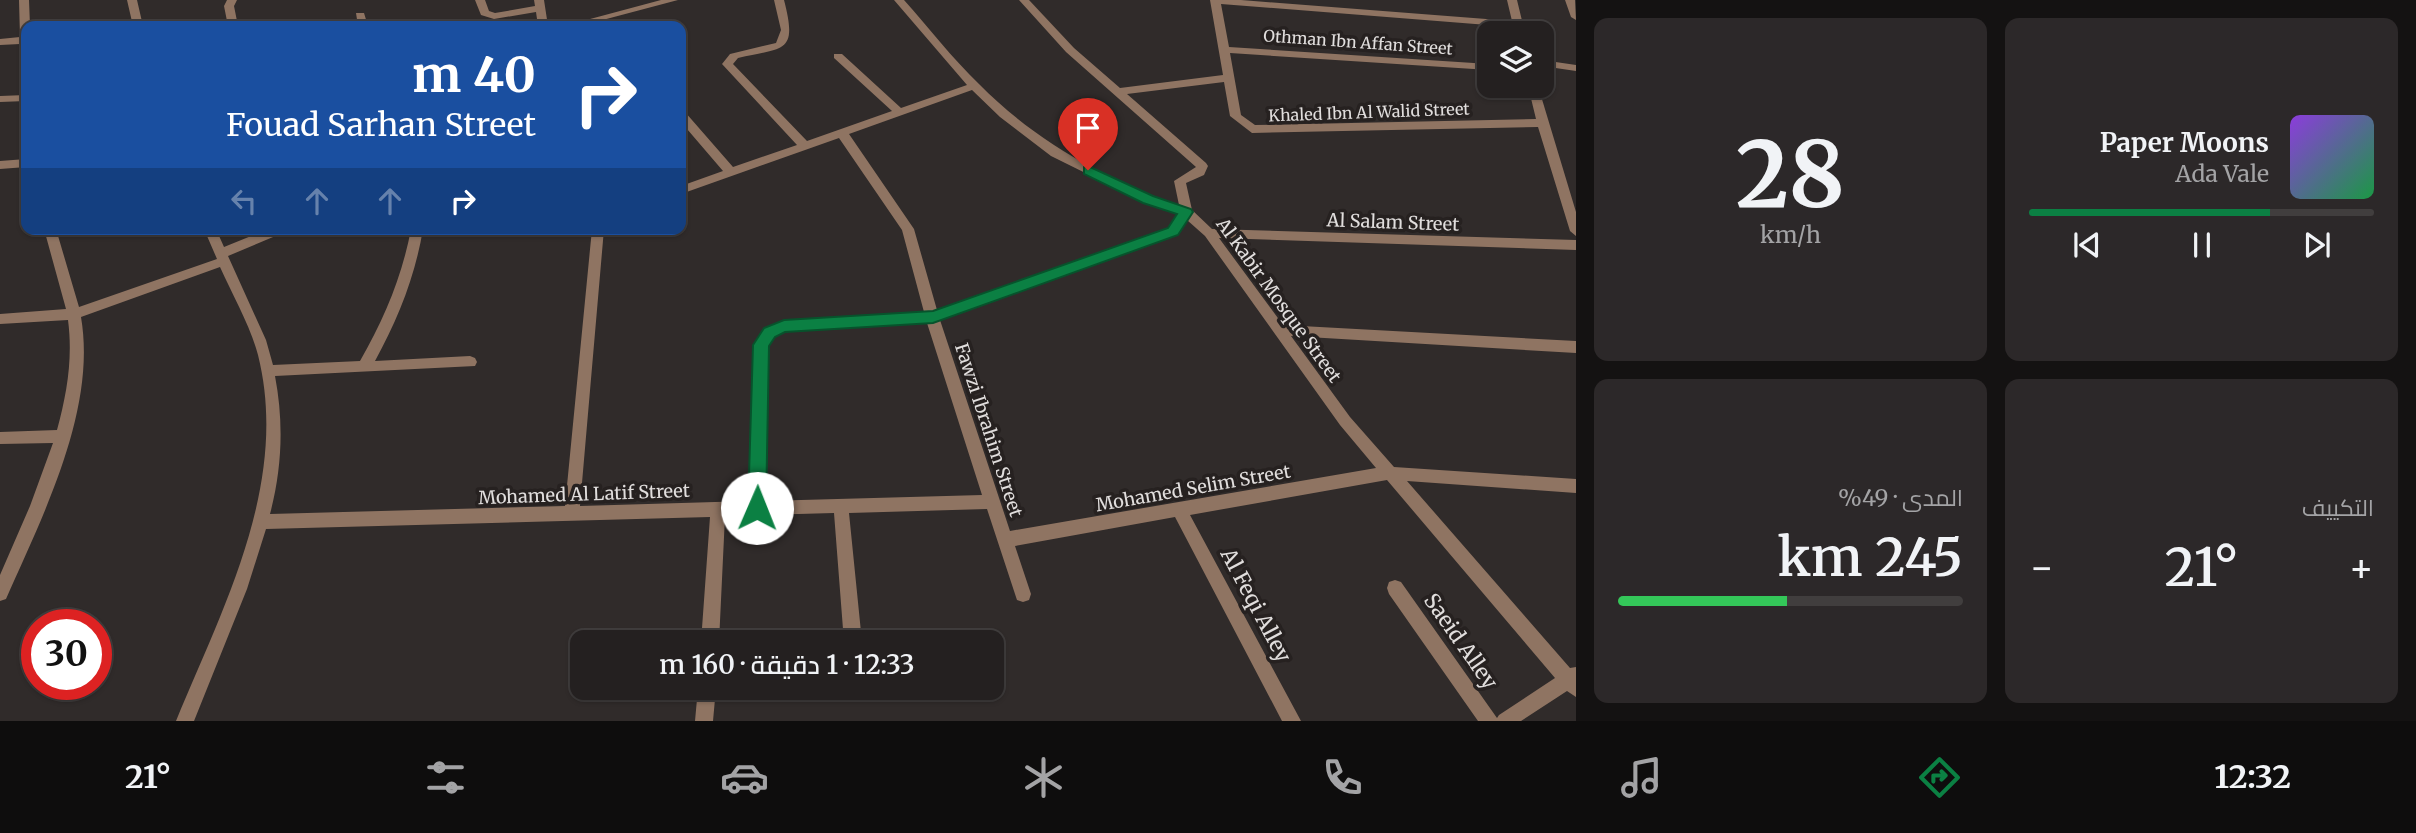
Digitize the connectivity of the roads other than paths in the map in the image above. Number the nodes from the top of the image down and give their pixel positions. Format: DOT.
graph roads {
  1 [pos="24,0"];
  2 [pos="132,0"];
  3 [pos="232,0"];
  4 [pos="480,0"];
  5 [pos="673,0"];
  6 [pos="779,0"];
  7 [pos="899,0"];
  8 [pos="1024,0"];
  9 [pos="1216,0"];
  10 [pos="1512,0"];
  11 [pos="643,3"];
  12 [pos="540,4"];
  13 [pos="25,21"];
  14 [pos="137,21"];
  15 [pos="232,21"];
  16 [pos="585,21"];
  17 [pos="1517,21"];
  18 [pos="1477,25"];
  19 [pos="21,40"];
  20 [pos="0,41"];
  21 [pos="1224,50"];
  22 [pos="838,56"];
  23 [pos="1554,65"];
  24 [pos="1477,66"];
  25 [pos="1576,68"];
  26 [pos="1228,78"];
  27 [pos="974,86"];
  28 [pos="1117,92"];
  29 [pos="21,98"];
  30 [pos="1536,98"];
  31 [pos="0,99"];
  32 [pos="899,113"];
  33 [pos="686,121"];
  34 [pos="1542,123"];
  35 [pos="842,133"];
  36 [pos="805,146"];
  37 [pos="21,163"];
  38 [pos="0,164"];
  39 [pos="732,172"];
  40 [pos="686,188"];
  41 [pos="1186,212"];
  42 [pos="1576,231"];
  43 [pos="1209,233"];
  44 [pos="52,235"];
  45 [pos="213,235"];
  46 [pos="269,235"];
  47 [pos="416,235"];
  48 [pos="597,235"];
  49 [pos="1576,245"];
  50 [pos="223,257"];
  51 [pos="74,314"];
  52 [pos="933,317"];
  53 [pos="0,319"];
  54 [pos="1280,330"];
  55 [pos="1576,347"];
  56 [pos="470,362"];
  57 [pos="364,367"];
  58 [pos="268,371"];
  59 [pos="63,436"];
  60 [pos="0,438"];
  61 [pos="1388,473"];
  62 [pos="1576,486"];
  63 [pos="992,502"];
  64 [pos="841,507"];
  65 [pos="757,508"];
  66 [pos="718,509"];
  67 [pos="1179,509"];
  68 [pos="572,513"];
  69 [pos="261,522"];
  70 [pos="1004,540"];
  71 [pos="7,561"];
  72 [pos="1395,588"];
  73 [pos="0,593"];
  74 [pos="1023,594"];
  75 [pos="711,630"];
  76 [pos="852,630"];
  77 [pos="1574,681"];
  78 [pos="706,700"];
  79 [pos="185,721"];
  80 [pos="704,721"];
  81 [pos="1292,721"];
  82 [pos="1489,721"];
  83 [pos="1505,721"];
  1 -- 13 [label="street"];
  2 -- 14 [label="street"];
  3 -- 15 [label="street"];
  4 -- 12 [label="street"];
  5 -- 11 [label="street"];
  6 -- 36 [label="street"];
  7 -- 27 [label="street, Al Kabir Mosque Street"];
  8 -- 28 [label="street"];
  9 -- 18 [label="street"];
  9 -- 21 [label="street, Khaled Ibn Al Walid Street"];
  10 -- 17 [label="street"];
  11 -- 16 [label="street"];
  19 -- 20 [label="street"];
  21 -- 24 [label="street, Othman Ibn Affan Street"];
  21 -- 26 [label="street, Khaled Ibn Al Walid Street"];
  22 -- 32 [label="street"];
  23 -- 25 [label="street"];
  26 -- 28 [label="street"];
  26 -- 34 [label="street, Khaled Ibn Al Walid Street"];
  27 -- 32 [label="street"];
  27 -- 41 [label="street, Al Kabir Mosque Street"];
  28 -- 41 [label="street"];
  29 -- 31 [label="street"];
  30 -- 34 [label="street"];
  32 -- 35 [label="street"];
  33 -- 39 [label="street"];
  34 -- 42 [label="street"];
  35 -- 36 [label="street"];
  35 -- 52 [label="street, Fawzi Ibrahim Street"];
  36 -- 39 [label="street"];
  37 -- 38 [label="street"];
  39 -- 40 [label="street"];
  41 -- 43 [label="street, Al Kabir Mosque Street"];
  41 -- 52 [label="street"];
  43 -- 49 [label="street, Al Salam Street"];
  43 -- 54 [label="street, Al Kabir Mosque Street"];
  44 -- 51 [label="street"];
  45 -- 50 [label="street"];
  46 -- 50 [label="street"];
  47 -- 57 [label="street"];
  48 -- 68 [label="street"];
  50 -- 51 [label="street"];
  50 -- 58 [label="street"];
  51 -- 53 [label="street"];
  51 -- 59 [label="street"];
  52 -- 63 [label="street, Fawzi Ibrahim Street"];
  52 -- 65 [label="street"];
  54 -- 55 [label="street"];
  54 -- 61 [label="street, Al Kabir Mosque Street"];
  56 -- 57 [label="street"];
  57 -- 58 [label="street"];
  58 -- 69 [label="street"];
  59 -- 60 [label="street"];
  59 -- 71 [label="street"];
  61 -- 62 [label="street, Mohamed Selim Street"];
  61 -- 67 [label="street, Mohamed Selim Street"];
  61 -- 77 [label="street, Al Kabir Mosque Street"];
  63 -- 64 [label="street, Mohamed Al Latif Street"];
  63 -- 70 [label="street, Fawzi Ibrahim Street"];
  64 -- 65 [label="street, Mohamed Al Latif Street"];
  64 -- 76 [label="street"];
  65 -- 66 [label="street, Mohamed Al Latif Street"];
  66 -- 68 [label="street, Mohamed Al Latif Street"];
  66 -- 75 [label="street"];
  67 -- 70 [label="street, Mohamed Selim Street"];
  67 -- 81 [label="street, Al Feqi Alley"];
  68 -- 69 [label="street, Mohamed Al Latif Street"];
  69 -- 79 [label="street"];
  70 -- 74 [label="street, Fawzi Ibrahim Street"];
  71 -- 73 [label="street"];
  72 -- 82 [label="street, Saeid Alley"];
  77 -- 83 [label="street"];
  78 -- 80 [label="street"];
}
